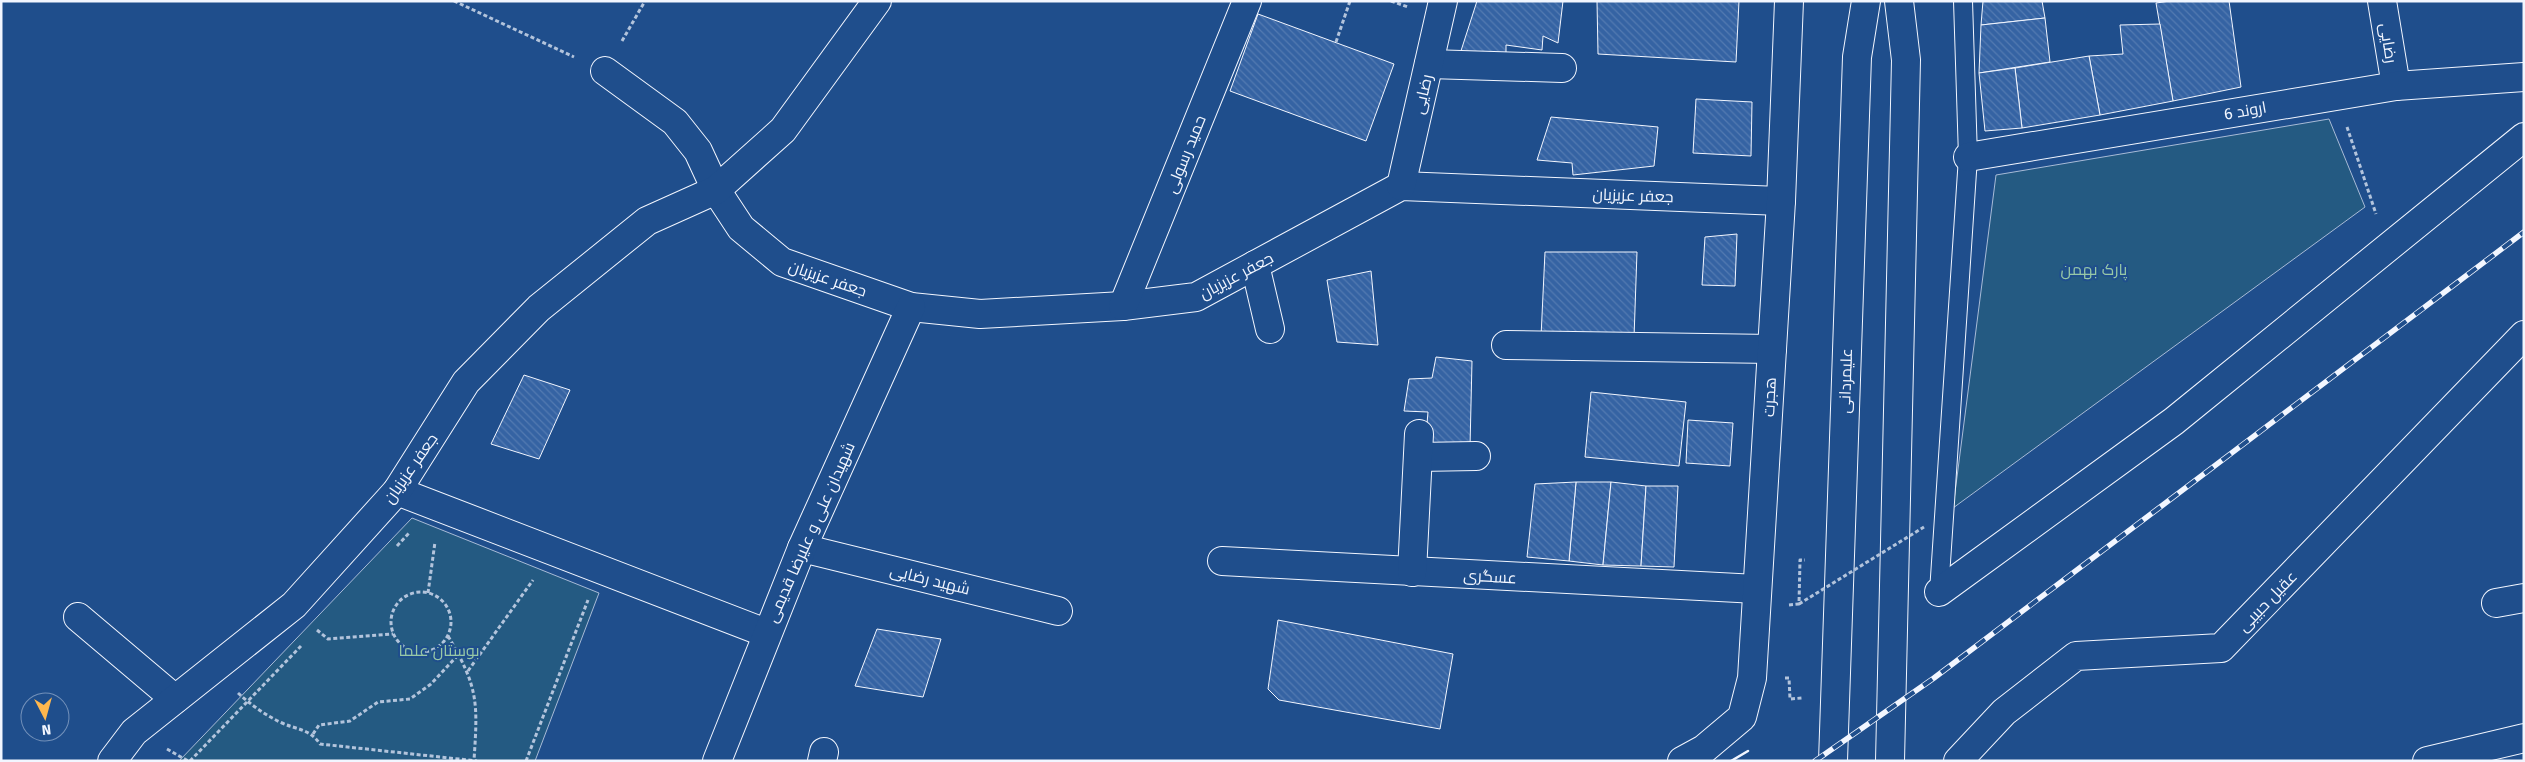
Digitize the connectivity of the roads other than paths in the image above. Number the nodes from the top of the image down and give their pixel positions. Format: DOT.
graph roads {
  1 [pos="877,1"];
  2 [pos="1246,1"];
  3 [pos="1442,1"];
  4 [pos="1789,1"];
  5 [pos="1866,1"];
  6 [pos="1899,1"];
  7 [pos="1963,1"];
  8 [pos="2382,1"];
  9 [pos="1429,64"];
  10 [pos="1562,68"];
  11 [pos="605,71"];
  12 [pos="2524,77"];
  13 [pos="2396,86"];
  14 [pos="2524,137"];
  15 [pos="1968,157"];
  16 [pos="1401,186"];
  17 [pos="716,190"];
  18 [pos="1781,200"];
  19 [pos="1255,266"];
  20 [pos="1122,306"];
  21 [pos="911,307"];
  22 [pos="1270,329"];
  23 [pos="2524,335"];
  24 [pos="1506,345"];
  25 [pos="1772,349"];
  26 [pos="1476,456"];
  27 [pos="397,491"];
  28 [pos="802,548"];
  29 [pos="1222,561"];
  30 [pos="1412,572"];
  31 [pos="1757,589"];
  32 [pos="1939,592"];
  33 [pos="2524,598"];
  34 [pos="2496,603"];
  35 [pos="1058,612"];
  36 [pos="78,617"];
  37 [pos="766,633"];
  38 [pos="176,699"];
  39 [pos="2524,738"];
  40 [pos="112,761"];
  41 [pos="717,761"];
  42 [pos="1682,761"];
  43 [pos="1833,761"];
  44 [pos="1890,761"];
  45 [pos="1958,761"];
  46 [pos="2427,761"];
  1 -- 17 [label="street, جعفر عزیزیان"];
  2 -- 20 [label="street, حمید رسولی"];
  3 -- 9 [label="street, رضایی"];
  4 -- 18 [label="street, هجرت"];
  5 -- 43 [label="street, علیمردانی"];
  6 -- 44 [label="street"];
  7 -- 15 [label="lane"];
  8 -- 13 [label="street, رضایی"];
  9 -- 10 [label="street"];
  9 -- 16 [label="street, رضایی"];
  11 -- 17 [label="street"];
  12 -- 13 [label="street, اروند 6"];
  13 -- 15 [label="street, اروند 6"];
  14 -- 32 [label="street"];
  15 -- 32 [label="lane"];
  16 -- 18 [label="street, جعفر عزیزیان"];
  16 -- 19 [label="street, جعفر عزیزیان"];
  17 -- 21 [label="street, جعفر عزیزیان"];
  17 -- 27 [label="street, جعفر عزیزیان"];
  18 -- 25 [label="street, هجرت"];
  19 -- 20 [label="street, جعفر عزیزیان"];
  19 -- 22 [label="street"];
  20 -- 21 [label="street, جعفر عزیزیان"];
  21 -- 28 [label="street, شهیدان علی و علیرضا قدیمی"];
  23 -- 45 [label="street, عقیل حبیبی"];
  24 -- 25 [label="street"];
  25 -- 31 [label="street, هجرت"];
  26 -- 30 [label="street"];
  27 -- 37 [label="street"];
  27 -- 38 [label="street, جعفر عزیزیان"];
  28 -- 35 [label="street, شهید رضایی"];
  28 -- 37 [label="street, شهیدان علی و علیرضا قدیمی"];
  29 -- 30 [label="street, عسگری"];
  30 -- 31 [label="street, عسگری"];
  31 -- 42 [label="street, هجرت"];
  33 -- 34 [label="street"];
  36 -- 38 [label="street"];
  37 -- 41 [label="street, شهیدان علی و علیرضا قدیمی"];
  38 -- 40 [label="street, جعفر عزیزیان"];
  39 -- 46 [label="street"];
}
